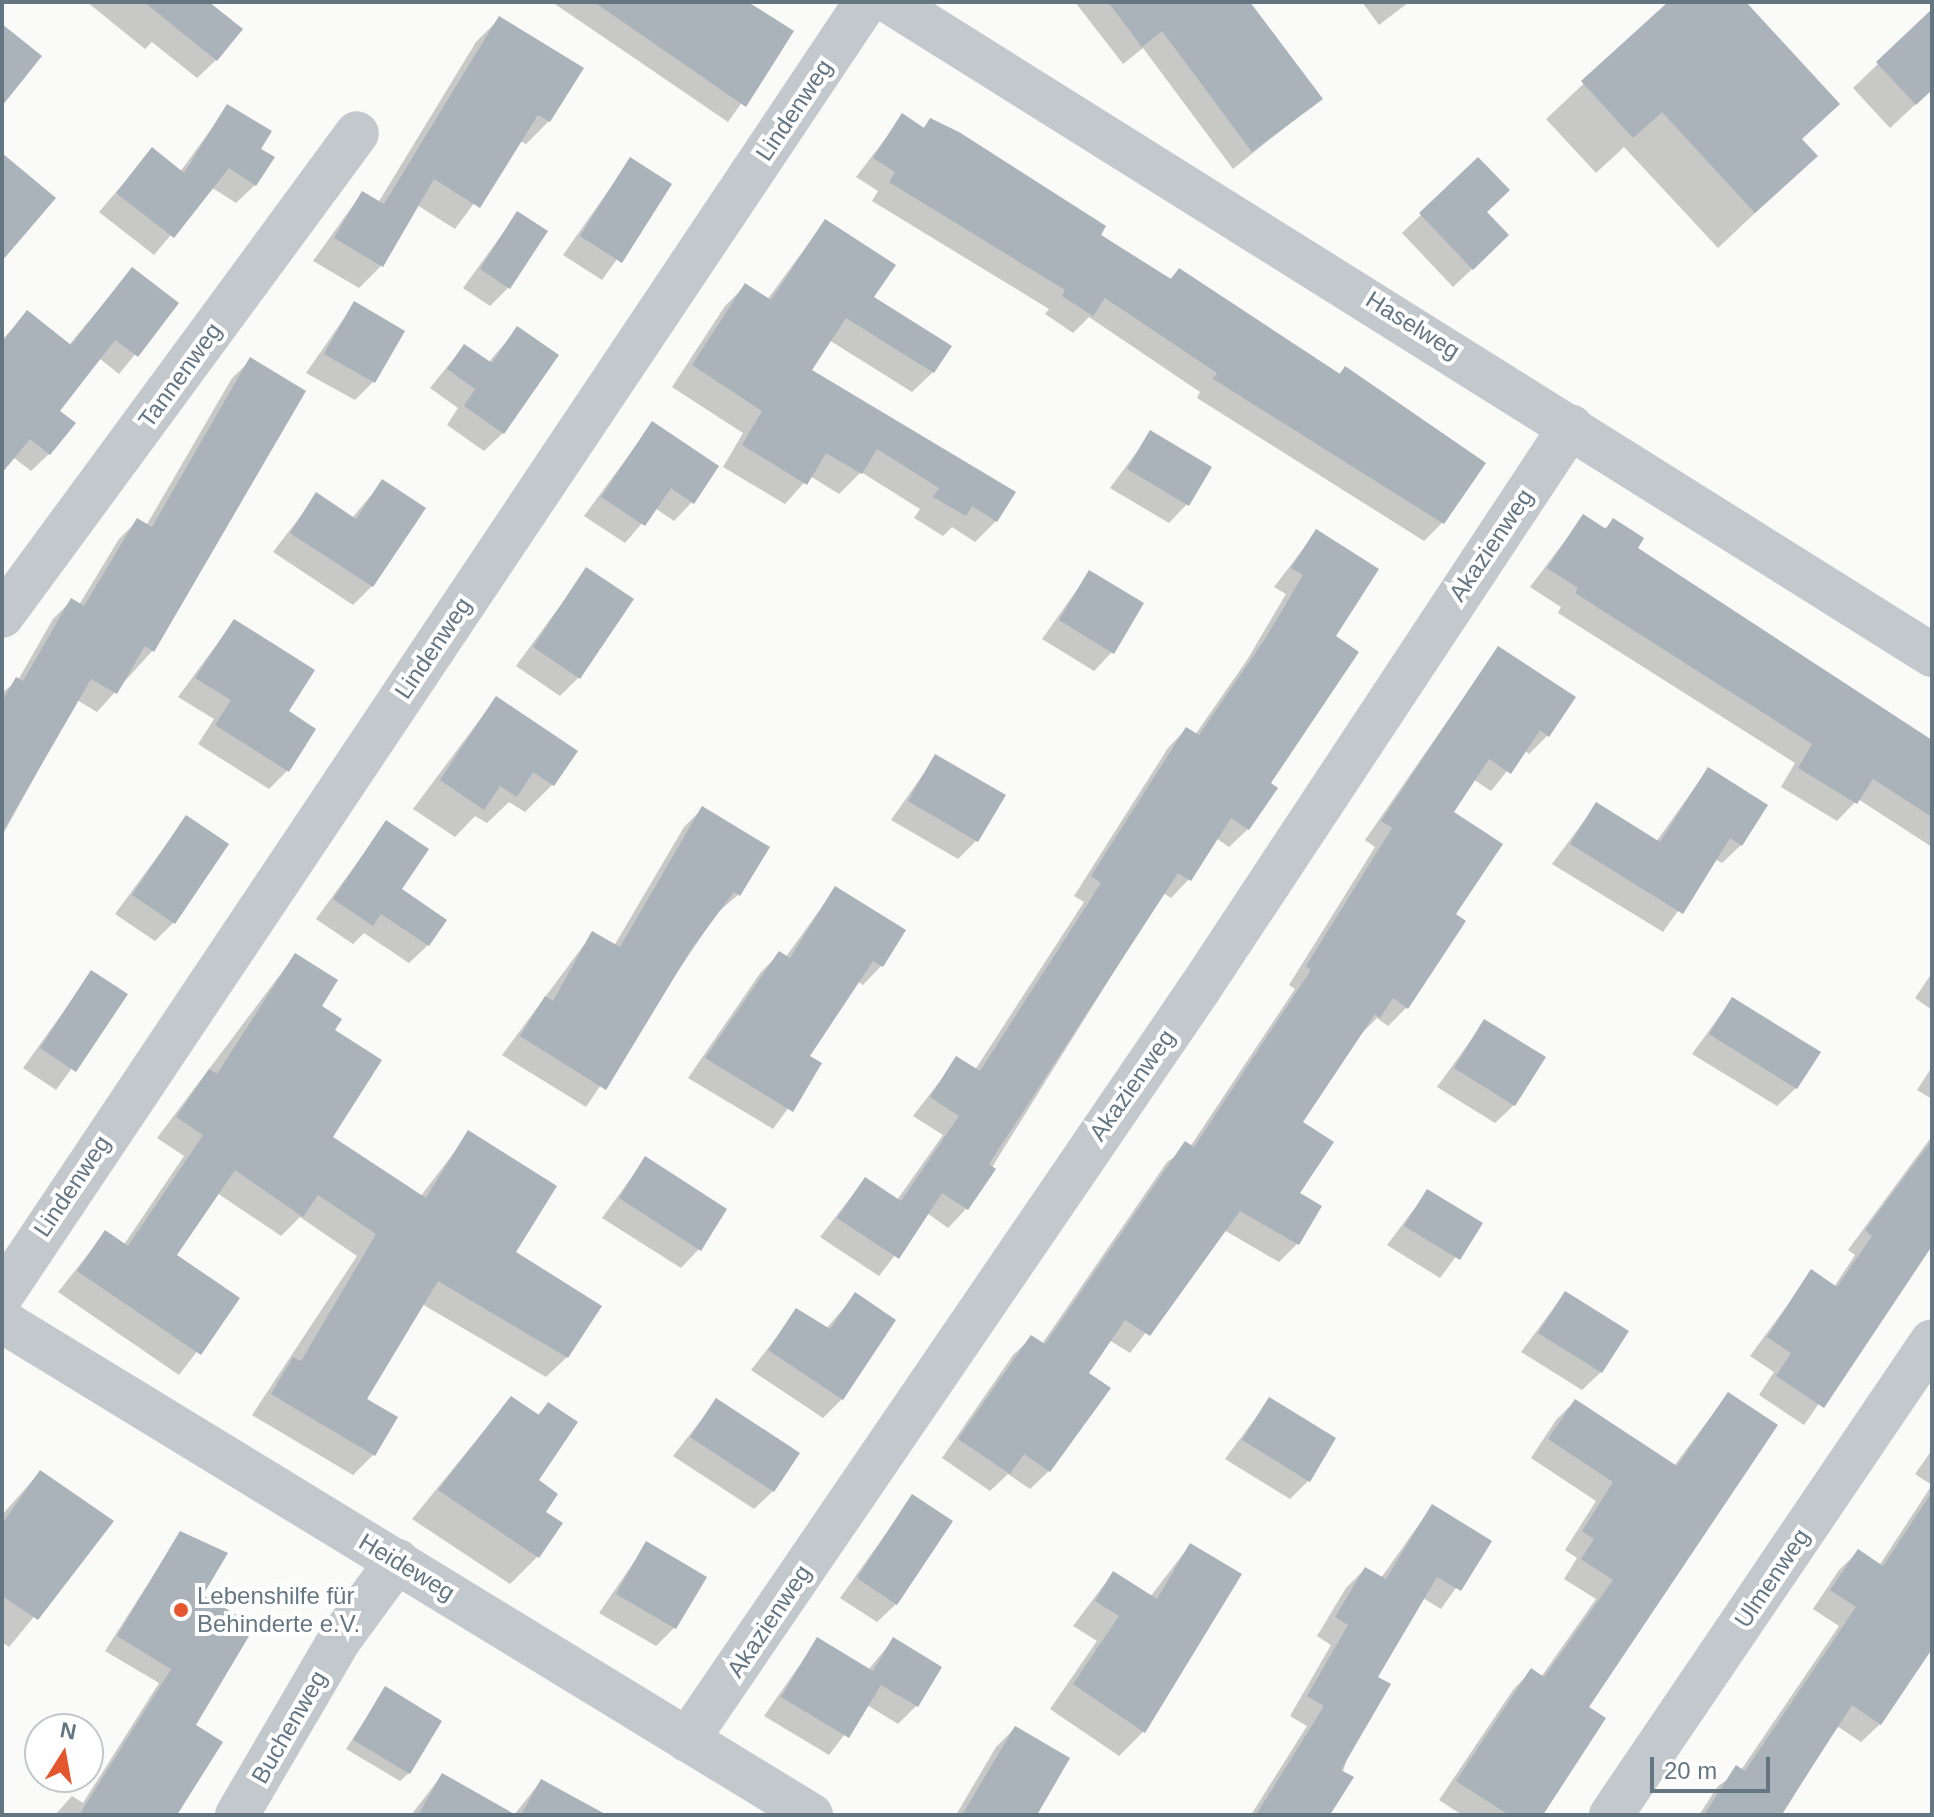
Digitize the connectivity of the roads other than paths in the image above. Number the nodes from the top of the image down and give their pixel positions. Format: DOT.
graph roads {
  1 [pos="866,2"];
  2 [pos="890,2"];
  3 [pos="357,133"];
  4 [pos="1571,426"];
  5 [pos="2,616"];
  6 [pos="1932,655"];
  7 [pos="2,1295"];
  8 [pos="2,1321"];
  9 [pos="1932,1341"];
  10 [pos="397,1561"];
  11 [pos="687,1740"];
  12 [pos="237,1815"];
  13 [pos="811,1815"];
  14 [pos="1611,1815"];
  1 -- 7 [label="street, Lindenweg"];
  2 -- 4 [label="street, Haselweg"];
  3 -- 5 [label="street, Tannenweg"];
  4 -- 6 [label="street, Haselweg"];
  4 -- 11 [label="street, Akazienweg"];
  8 -- 10 [label="street, Heideweg"];
  9 -- 14 [label="street, Ulmenweg"];
  10 -- 11 [label="street, Heideweg"];
  10 -- 12 [label="street, Buchenweg"];
  11 -- 13 [label="street, Heideweg"];
}
